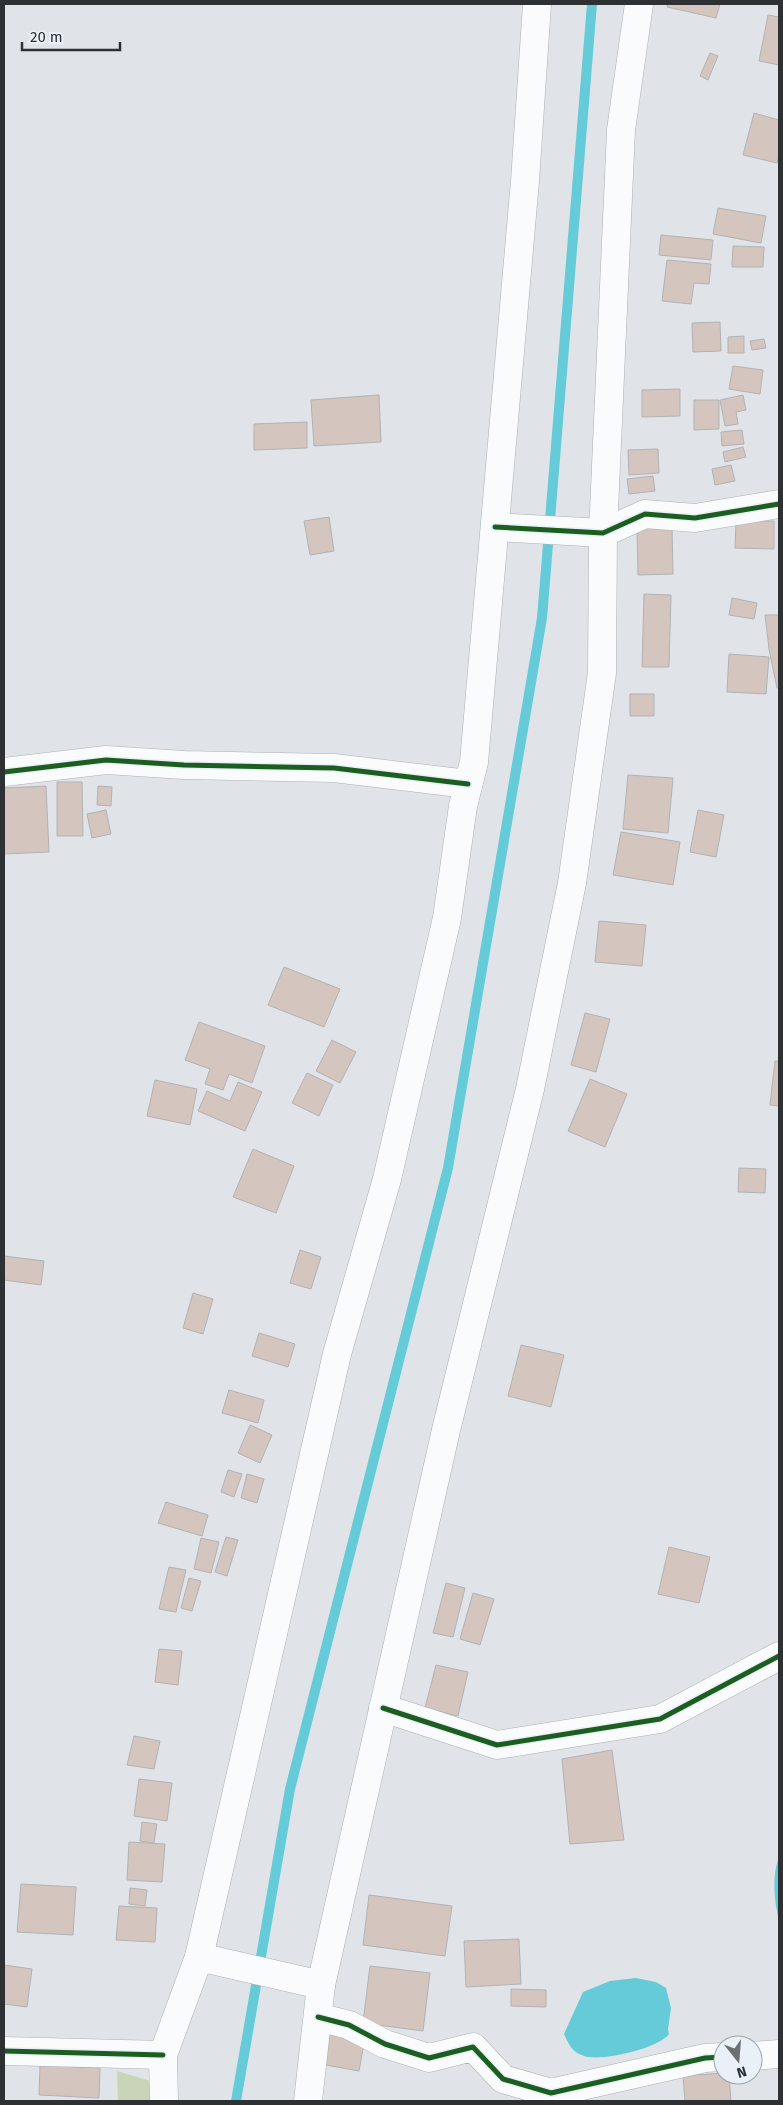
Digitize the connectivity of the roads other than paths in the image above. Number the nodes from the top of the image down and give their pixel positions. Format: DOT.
graph roads {
  1 [pos="536,4"];
  2 [pos="639,4"];
  3 [pos="779,504"];
  4 [pos="495,527"];
  5 [pos="603,533"];
  6 [pos="4,772"];
  7 [pos="468,784"];
  8 [pos="779,1656"];
  9 [pos="383,1708"];
  10 [pos="199,1957"];
  11 [pos="321,1985"];
  12 [pos="318,2017"];
  13 [pos="4,2051"];
  14 [pos="779,2054"];
  15 [pos="163,2055"];
  16 [pos="763,2055"];
  17 [pos="713,2058"];
  18 [pos="164,2101"];
  19 [pos="308,2101"];
  1 -- 4 [label="main road"];
  2 -- 5 [label="main road"];
  3 -- 5 [label="main road"];
  4 -- 5 [label="main road"];
  4 -- 7 [label="main road"];
  5 -- 9 [label="main road"];
  6 -- 7 [label="main road"];
  7 -- 10 [label="main road"];
  8 -- 9 [label="main road"];
  9 -- 11 [label="main road"];
  10 -- 11 [label="main road"];
  10 -- 15 [label="main road"];
  11 -- 12 [label="main road"];
  12 -- 17 [label="main road"];
  12 -- 19 [label="main road"];
  13 -- 15 [label="main road"];
  14 -- 16 [label="main road"];
  15 -- 18 [label="main road"];
}
